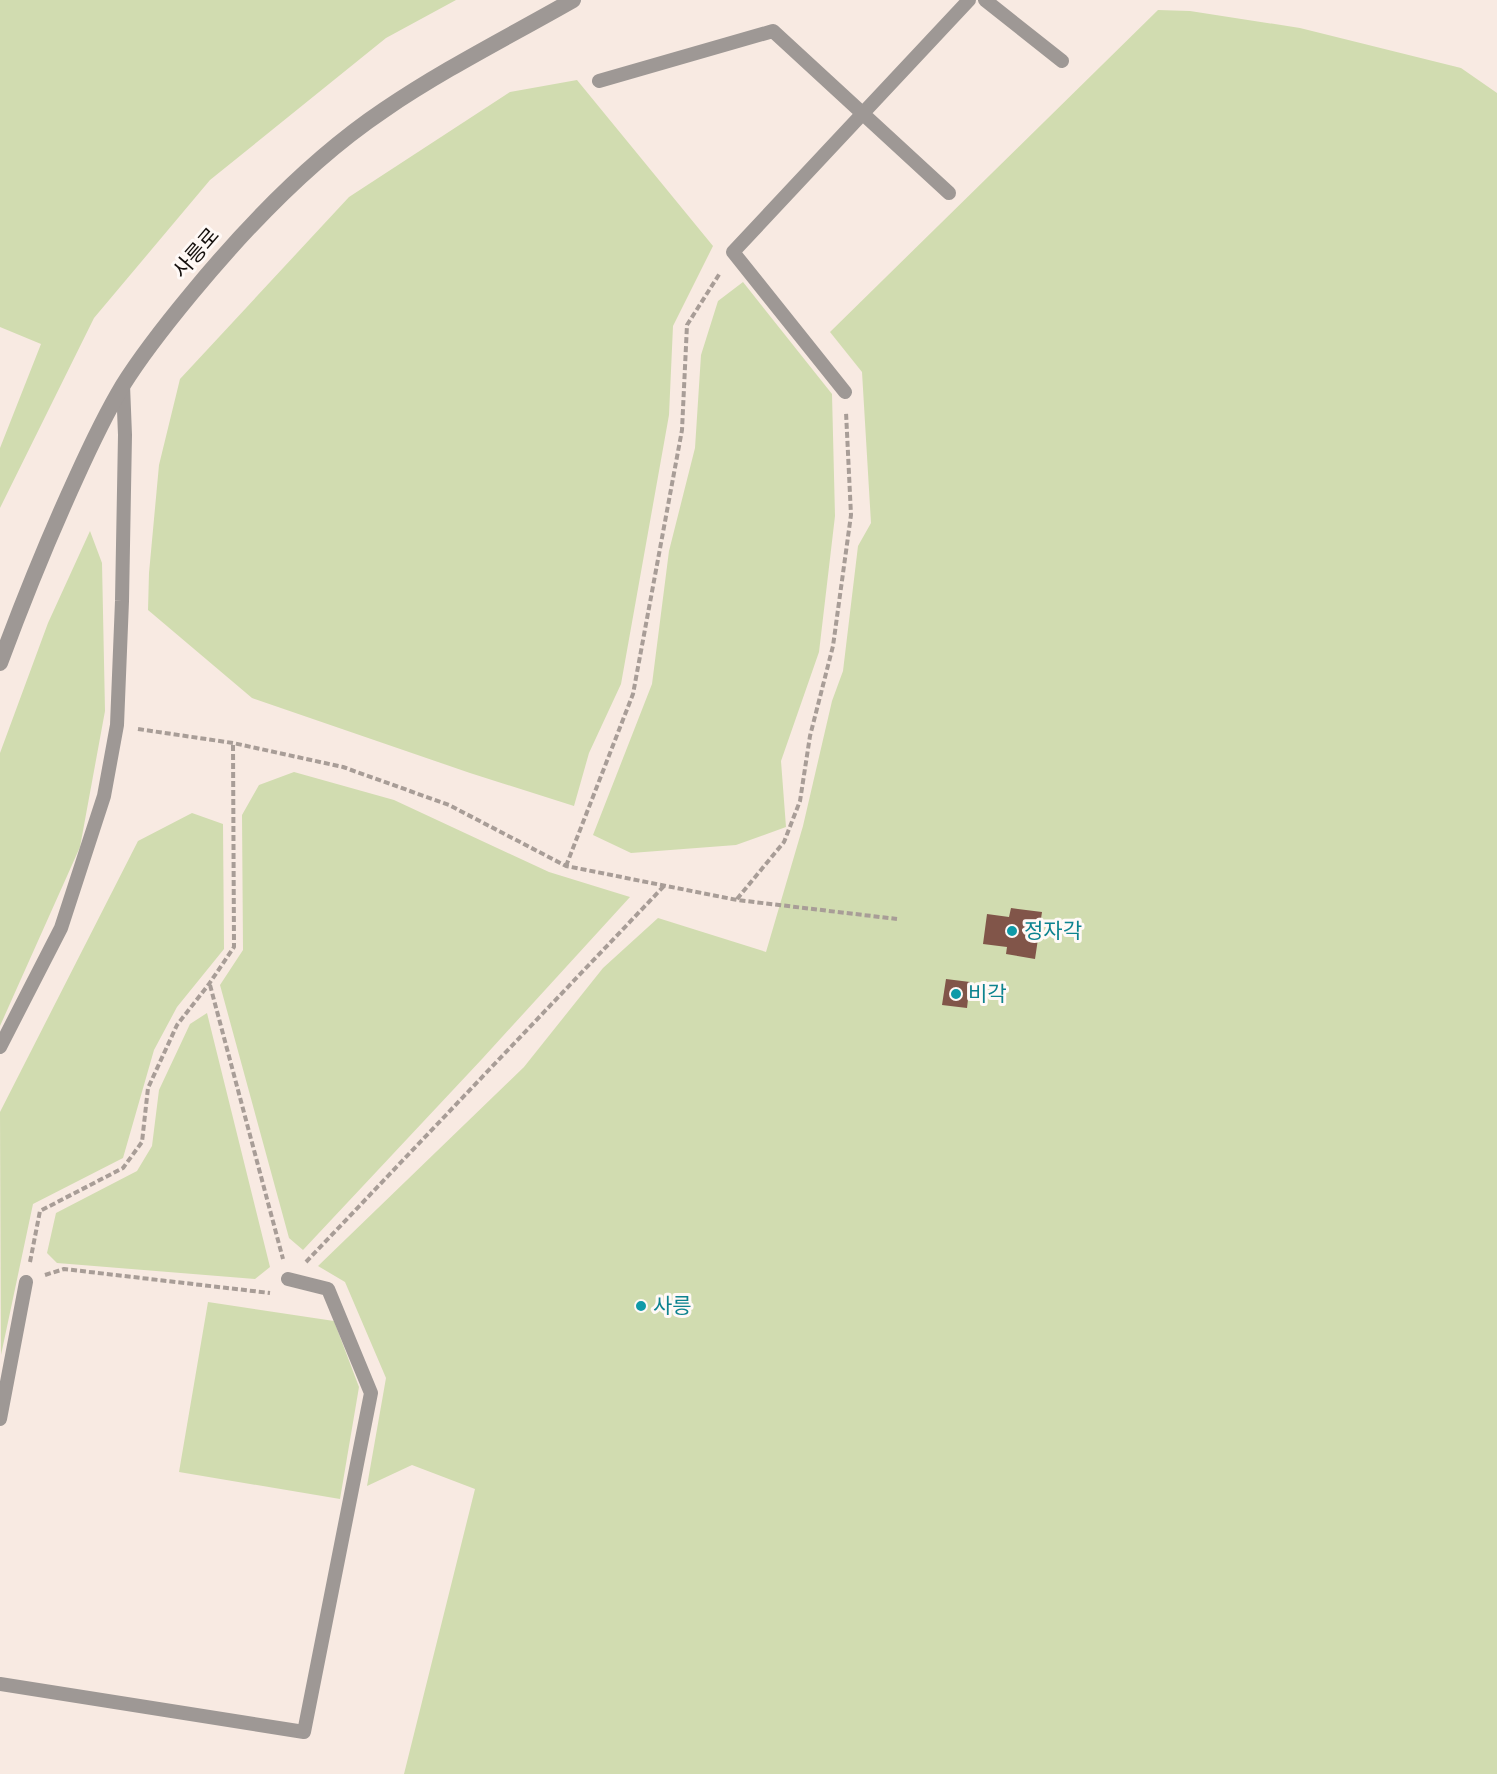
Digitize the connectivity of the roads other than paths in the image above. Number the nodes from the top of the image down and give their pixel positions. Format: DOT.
graph roads {
  1 [pos="573,0"];
  2 [pos="969,0"];
  3 [pos="985,0"];
  4 [pos="1062,61"];
  5 [pos="599,81"];
  6 [pos="862,114"];
  7 [pos="949,193"];
  8 [pos="123,385"];
  9 [pos="846,392"];
  10 [pos="0,663"];
  11 [pos="0,1047"];
  12 [pos="288,1280"];
  13 [pos="26,1282"];
  14 [pos="0,1419"];
  15 [pos="0,1684"];
  1 -- 8 [label="street, 사릉로"];
  2 -- 6 [label="lane"];
  3 -- 4 [label="lane"];
  5 -- 6 [label="lane"];
  6 -- 7 [label="lane"];
  6 -- 9 [label="lane"];
  8 -- 10 [label="street, 사릉로"];
  8 -- 11 [label="lane"];
  12 -- 15 [label="lane"];
  13 -- 14 [label="lane"];
}
